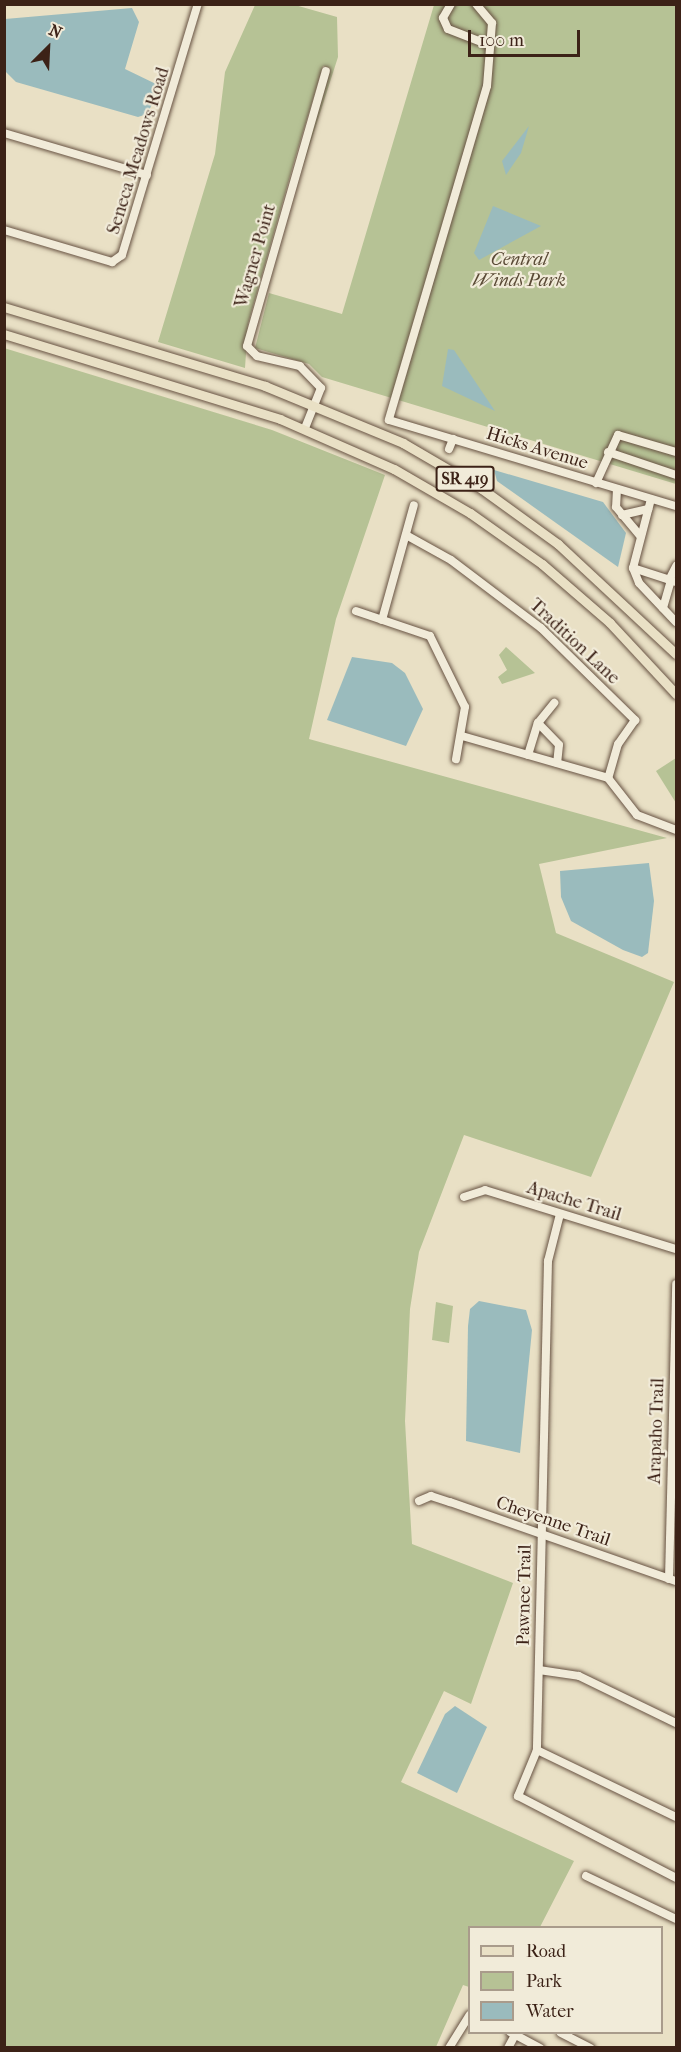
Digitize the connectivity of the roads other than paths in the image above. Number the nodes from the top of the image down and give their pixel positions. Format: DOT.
graph roads {
  1 [pos="198,4"];
  2 [pos="451,4"];
  3 [pos="476,4"];
  4 [pos="489,45"];
  5 [pos="326,71"];
  6 [pos="4,133"];
  7 [pos="147,175"];
  8 [pos="4,230"];
  9 [pos="4,307"];
  10 [pos="4,334"];
  11 [pos="315,403"];
  12 [pos="305,428"];
  13 [pos="453,440"];
  14 [pos="449,449"];
  15 [pos="608,452"];
  16 [pos="676,452"];
  17 [pos="676,475"];
  18 [pos="597,483"];
  19 [pos="617,489"];
  20 [pos="651,499"];
  21 [pos="414,505"];
  22 [pos="676,506"];
  23 [pos="648,509"];
  24 [pos="622,514"];
  25 [pos="406,535"];
  26 [pos="639,536"];
  27 [pos="676,566"];
  28 [pos="633,568"];
  29 [pos="672,581"];
  30 [pos="663,608"];
  31 [pos="356,611"];
  32 [pos="382,620"];
  33 [pos="676,622"];
  34 [pos="676,654"];
  35 [pos="676,694"];
  36 [pos="554,703"];
  37 [pos="538,723"];
  38 [pos="462,736"];
  39 [pos="528,755"];
  40 [pos="456,759"];
  41 [pos="556,763"];
  42 [pos="608,777"];
  43 [pos="676,830"];
  44 [pos="464,1197"];
  45 [pos="561,1214"];
  46 [pos="676,1249"];
  47 [pos="676,1284"];
  48 [pos="419,1501"];
  49 [pos="541,1535"];
  50 [pos="673,1580"];
  51 [pos="539,1670"];
  52 [pos="676,1723"];
  53 [pos="537,1750"];
  54 [pos="676,1817"];
  55 [pos="586,1876"];
  56 [pos="676,1878"];
  57 [pos="676,1919"];
  58 [pos="468,2017"];
  59 [pos="512,2034"];
  60 [pos="563,2034"];
  61 [pos="449,2048"];
  62 [pos="508,2048"];
  63 [pos="540,2048"];
  64 [pos="590,2048"];
  1 -- 7 [label="street, Seneca Meadows Road"];
  2 -- 4 [label="street"];
  3 -- 4 [label="street"];
  4 -- 13 [label="street, Hicks Avenue"];
  5 -- 11 [label="street, Wagner Point"];
  6 -- 7 [label="street"];
  7 -- 8 [label="street, Seneca Meadows Road"];
  9 -- 11 [label="main road, SR 419"];
  10 -- 12 [label="main road, SR 419"];
  11 -- 12 [label="street"];
  11 -- 34 [label="main road, SR 419"];
  12 -- 35 [label="main road, SR 419"];
  13 -- 14 [label="street"];
  13 -- 18 [label="street, Hicks Avenue"];
  15 -- 16 [label="street"];
  15 -- 17 [label="street"];
  15 -- 18 [label="street"];
  18 -- 19 [label="street, Hicks Avenue"];
  19 -- 20 [label="street, Hicks Avenue"];
  19 -- 24 [label="street"];
  20 -- 22 [label="street, Hicks Avenue"];
  20 -- 23 [label="street"];
  21 -- 25 [label="street"];
  23 -- 24 [label="street"];
  23 -- 26 [label="street"];
  24 -- 26 [label="street"];
  25 -- 32 [label="street"];
  25 -- 42 [label="street, Tradition Lane"];
  26 -- 28 [label="street"];
  27 -- 29 [label="street"];
  28 -- 29 [label="street"];
  28 -- 30 [label="street"];
  29 -- 30 [label="street"];
  30 -- 33 [label="street"];
  31 -- 32 [label="street"];
  32 -- 38 [label="street"];
  36 -- 37 [label="street"];
  37 -- 39 [label="street"];
  37 -- 41 [label="street"];
  38 -- 39 [label="street"];
  38 -- 40 [label="street"];
  39 -- 41 [label="street"];
  41 -- 42 [label="street"];
  42 -- 43 [label="street"];
  44 -- 45 [label="street, Apache Trail"];
  45 -- 46 [label="street, Apache Trail"];
  45 -- 49 [label="street, Pawnee Trail"];
  47 -- 50 [label="street, Arapaho Trail"];
  48 -- 49 [label="street, Cheyenne Trail"];
  49 -- 50 [label="street, Cheyenne Trail"];
  49 -- 51 [label="street, Pawnee Trail"];
  51 -- 52 [label="street"];
  51 -- 53 [label="street, Pawnee Trail"];
  53 -- 54 [label="street"];
  53 -- 56 [label="street, Pawnee Trail"];
  55 -- 57 [label="street"];
  58 -- 61 [label="street"];
  59 -- 62 [label="street"];
  59 -- 63 [label="street"];
  60 -- 64 [label="street"];
}
